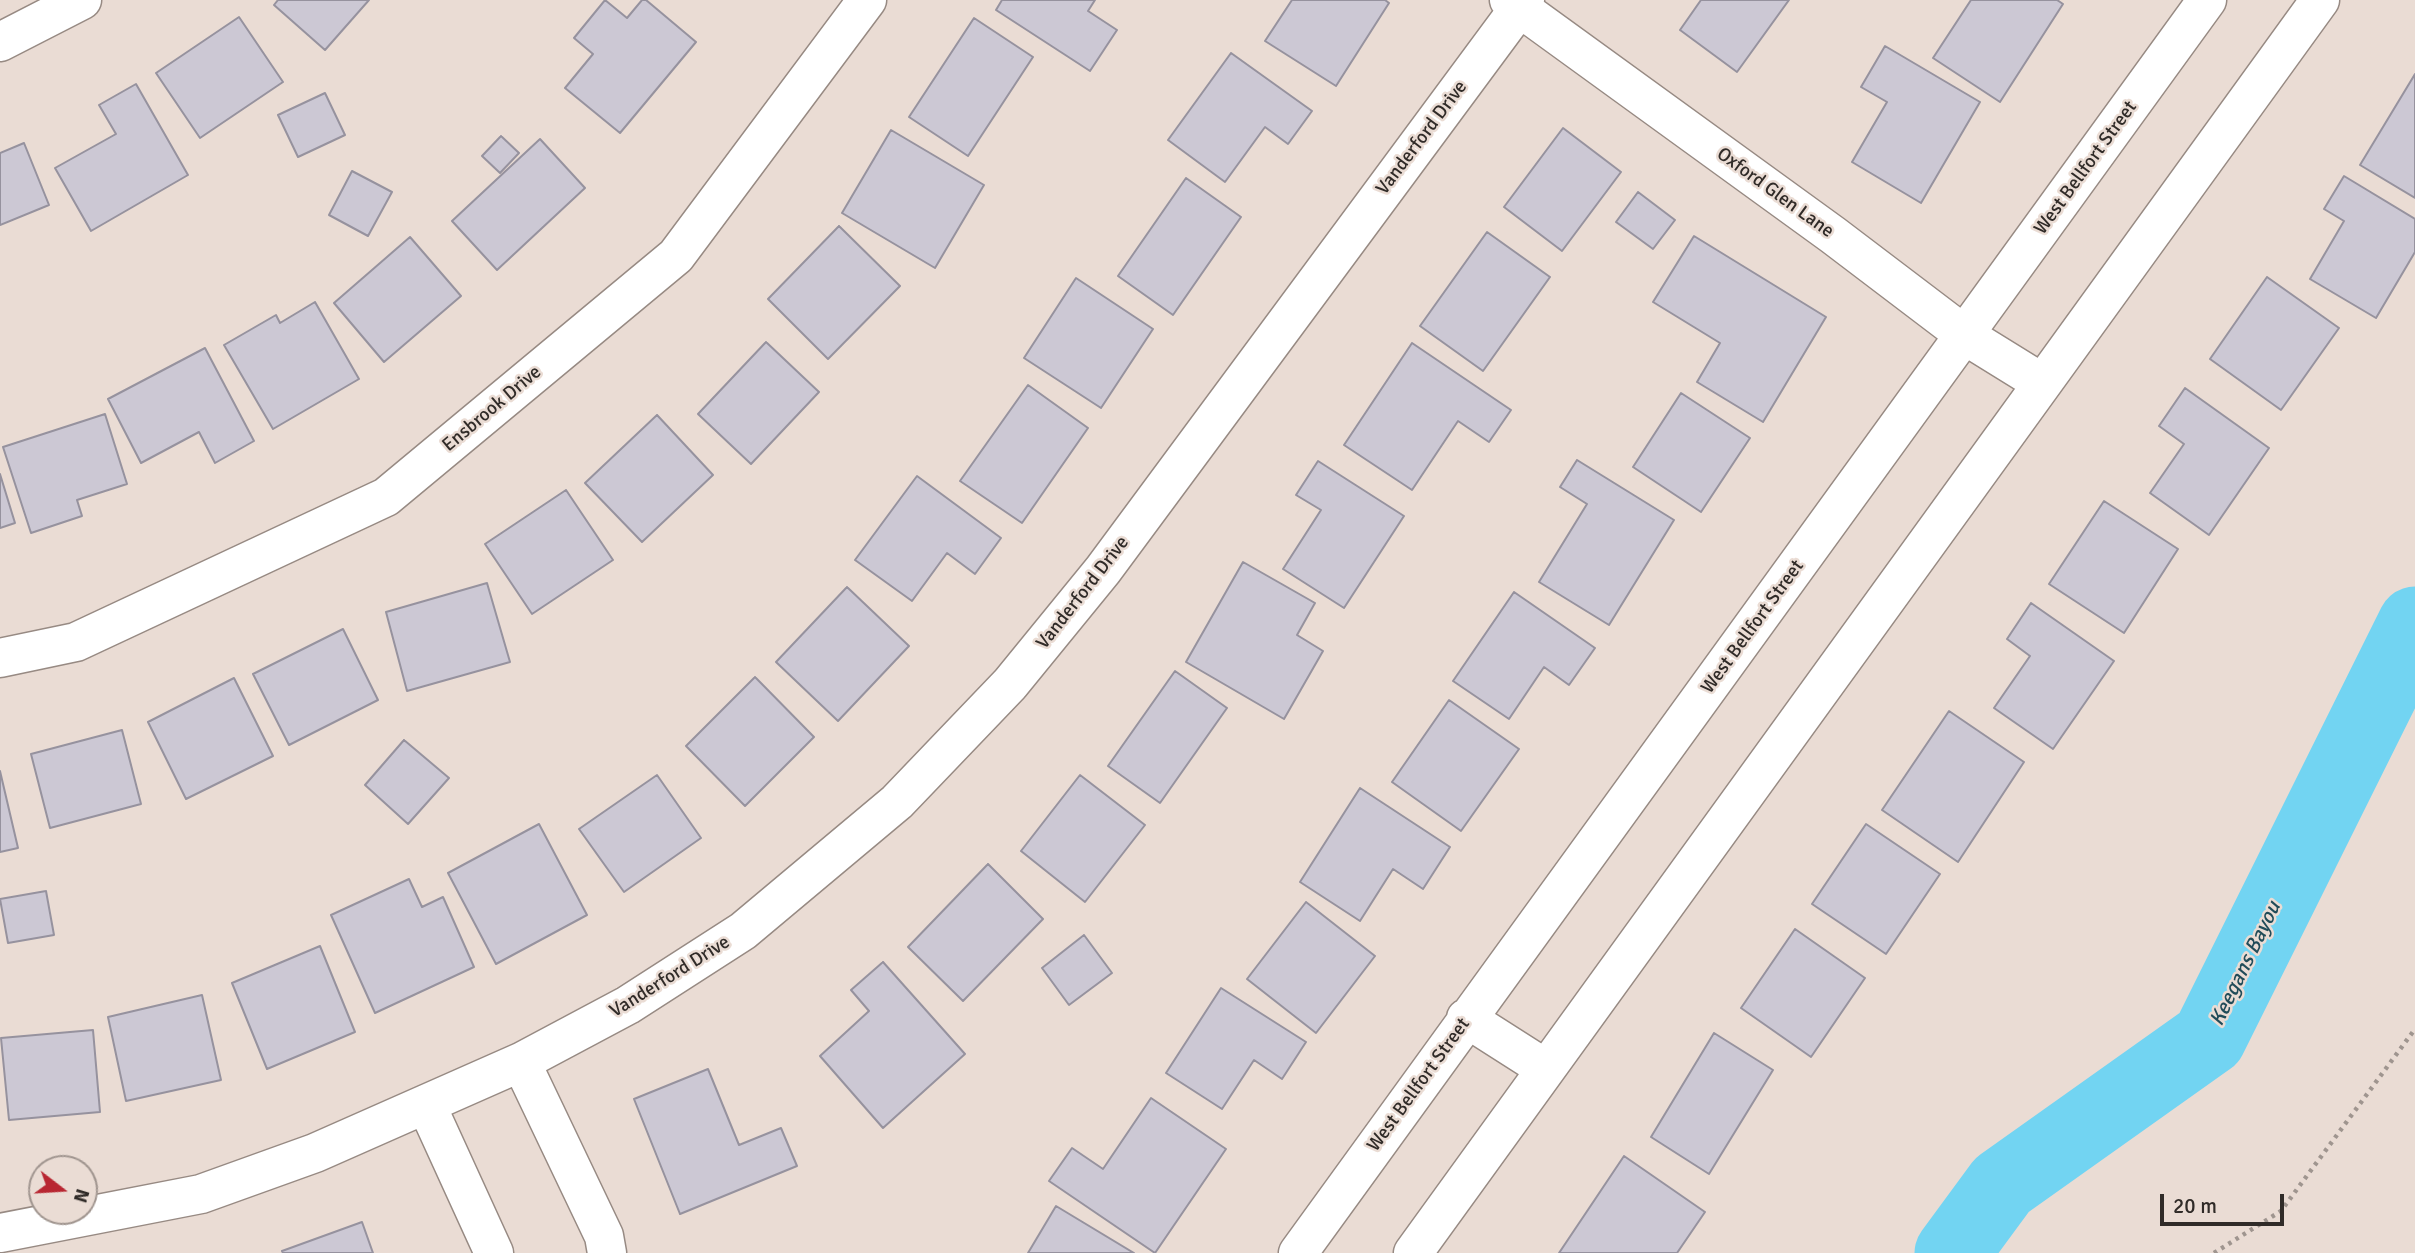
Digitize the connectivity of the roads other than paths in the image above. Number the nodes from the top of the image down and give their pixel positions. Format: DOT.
graph roads {
  1 [pos="82,0"];
  2 [pos="867,0"];
  3 [pos="2207,0"];
  4 [pos="2320,0"];
  5 [pos="1518,3"];
  6 [pos="0,42"];
  7 [pos="1966,335"];
  8 [pos="2042,383"];
  9 [pos="0,658"];
  10 [pos="1466,1018"];
  11 [pos="520,1062"];
  12 [pos="1546,1069"];
  13 [pos="426,1104"];
  14 [pos="0,1233"];
  15 [pos="494,1253"];
  16 [pos="607,1253"];
  17 [pos="1298,1253"];
  18 [pos="1413,1253"];
  1 -- 6 [label="street"];
  2 -- 9 [label="street, Ensbrook Drive"];
  3 -- 7 [label="street, West Bellfort Street"];
  4 -- 8 [label="street"];
  5 -- 7 [label="street, Oxford Glen Lane"];
  5 -- 11 [label="street, Vanderford Drive"];
  7 -- 8 [label="street, Oxford Glen Lane"];
  7 -- 10 [label="street, West Bellfort Street"];
  8 -- 12 [label="street"];
  10 -- 12 [label="street"];
  10 -- 17 [label="street, West Bellfort Street"];
  11 -- 13 [label="street, Vanderford Drive"];
  11 -- 16 [label="street"];
  12 -- 18 [label="street"];
  13 -- 14 [label="street, Vanderford Drive"];
  13 -- 15 [label="street"];
}
